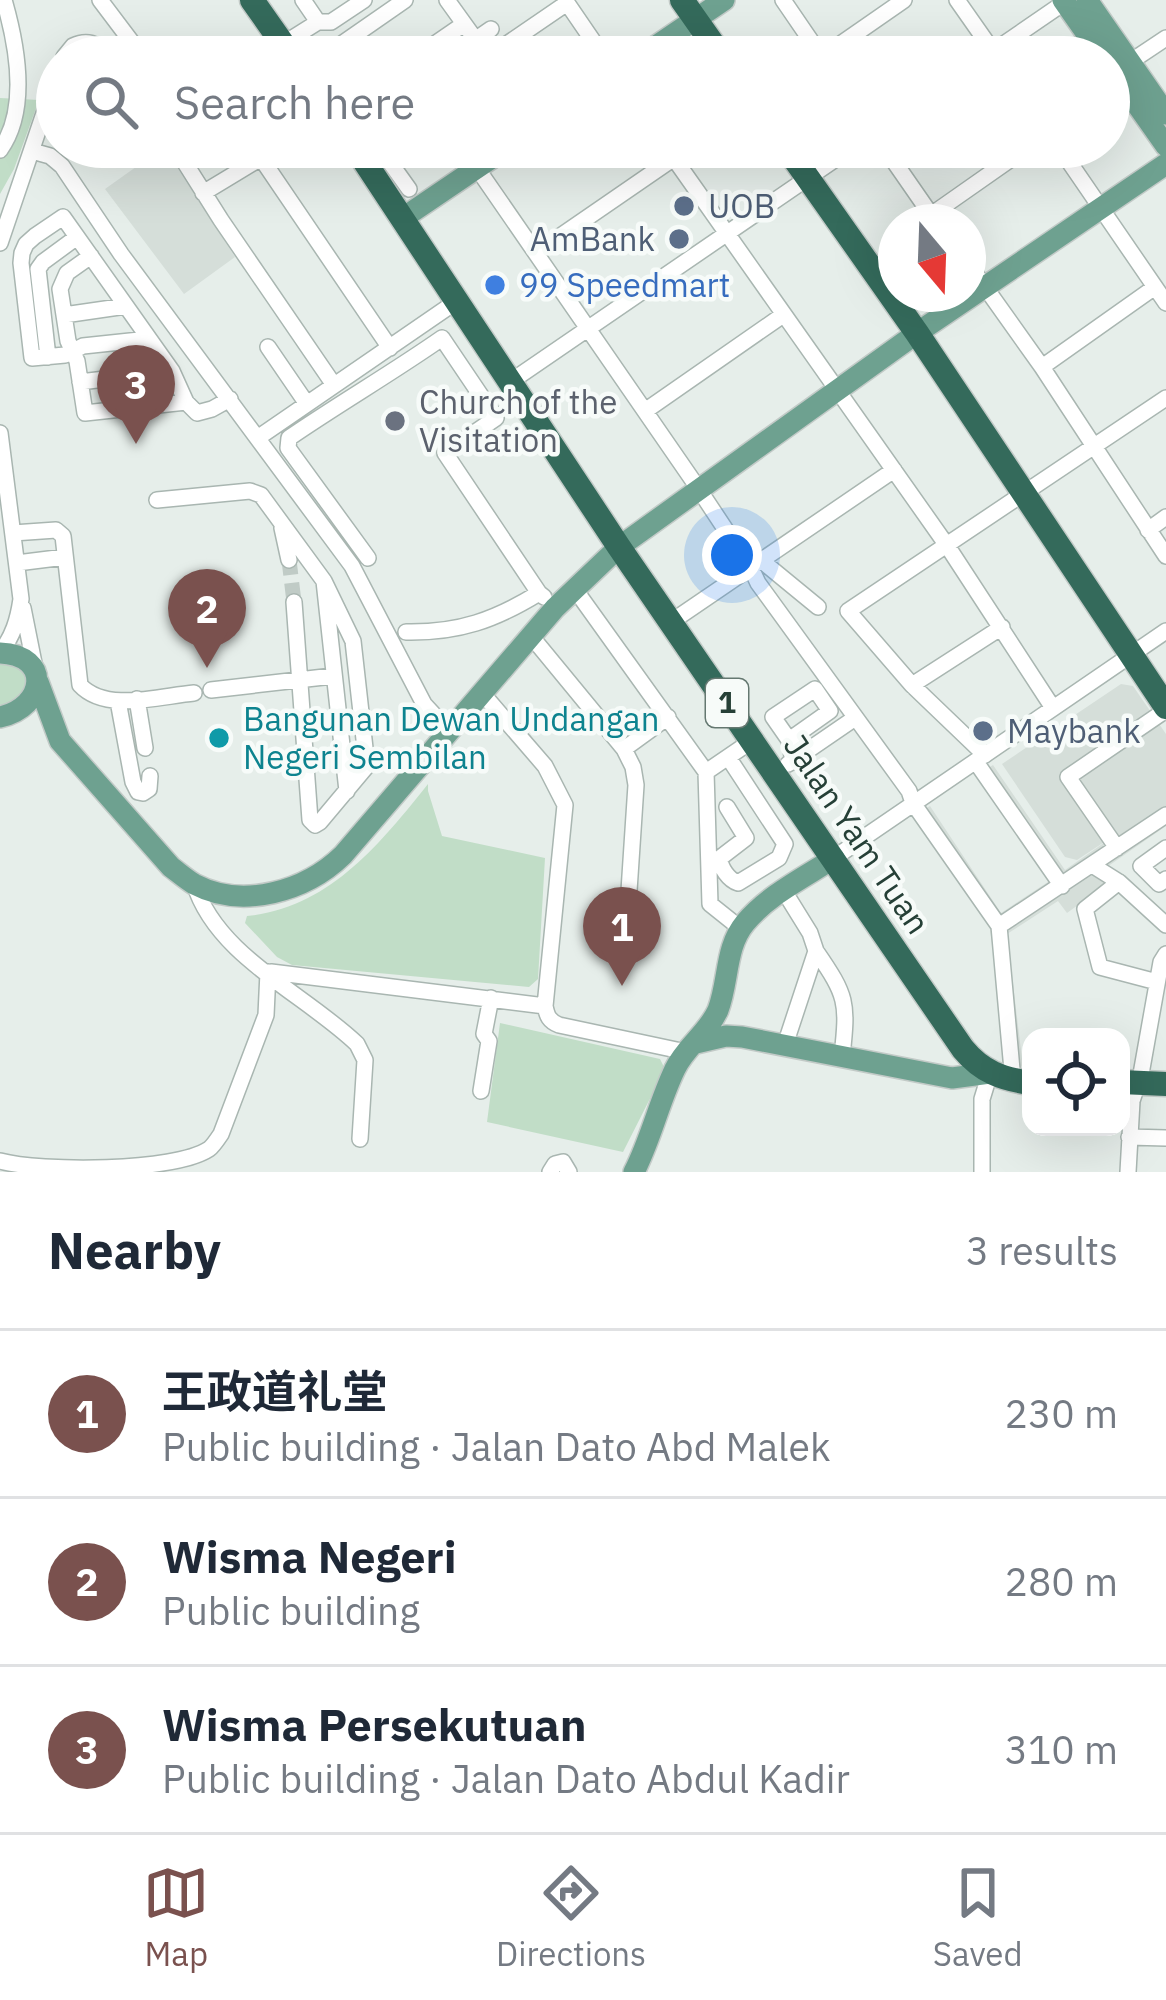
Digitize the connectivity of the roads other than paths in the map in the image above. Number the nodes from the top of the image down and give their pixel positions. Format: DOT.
graph roads {
  1 [pos="4,0"];
  2 [pos="100,0"];
  3 [pos="252,0"];
  4 [pos="303,0"];
  5 [pos="364,0"];
  6 [pos="405,0"];
  7 [pos="447,0"];
  8 [pos="724,0"];
  9 [pos="782,0"];
  10 [pos="904,0"];
  11 [pos="957,0"];
  12 [pos="1072,1"];
  13 [pos="566,2"];
  14 [pos="689,10"];
  15 [pos="317,22"];
  16 [pos="464,24"];
  17 [pos="491,29"];
  18 [pos="127,36"];
  19 [pos="274,36"];
  20 [pos="302,36"];
  21 [pos="354,36"];
  22 [pos="447,36"];
  23 [pos="472,36"];
  24 [pos="481,36"];
  25 [pos="518,36"];
  26 [pos="589,36"];
  27 [pos="662,36"];
  28 [pos="707,36"];
  29 [pos="807,36"];
  30 [pos="852,36"];
  31 [pos="980,36"];
  32 [pos="1020,36"];
  33 [pos="1091,36"];
  34 [pos="1099,36"];
  35 [pos="1166,38"];
  36 [pos="1130,58"];
  37 [pos="1130,74"];
  38 [pos="1130,81"];
  39 [pos="1166,114"];
  40 [pos="36,139"];
  41 [pos="1166,146"];
  42 [pos="0,150"];
  43 [pos="32,151"];
  44 [pos="36,152"];
  45 [pos="1166,164"];
  46 [pos="63,168"];
  47 [pos="188,168"];
  48 [pos="245,168"];
  49 [pos="268,168"];
  50 [pos="369,168"];
  51 [pos="394,168"];
  52 [pos="477,168"];
  53 [pos="650,168"];
  54 [pos="681,168"];
  55 [pos="801,168"];
  56 [pos="823,168"];
  57 [pos="899,168"];
  58 [pos="1001,168"];
  59 [pos="1073,168"];
  60 [pos="808,178"];
  61 [pos="409,189"];
  62 [pos="203,194"];
  63 [pos="924,204"];
  64 [pos="954,204"];
  65 [pos="1101,208"];
  66 [pos="403,218"];
  67 [pos="727,234"];
  68 [pos="77,237"];
  69 [pos="0,243"];
  70 [pos="536,253"];
  71 [pos="91,256"];
  72 [pos="986,286"];
  73 [pos="1156,287"];
  74 [pos="457,301"];
  75 [pos="1166,303"];
  76 [pos="126,306"];
  77 [pos="948,312"];
  78 [pos="64,315"];
  79 [pos="783,315"];
  80 [pos="588,328"];
  81 [pos="917,333"];
  82 [pos="149,339"];
  83 [pos="393,346"];
  84 [pos="268,347"];
  85 [pos="73,351"];
  86 [pos="48,357"];
  87 [pos="408,362"];
  88 [pos="1042,368"];
  89 [pos="172,370"];
  90 [pos="80,382"];
  91 [pos="510,382"];
  92 [pos="837,391"];
  93 [pos="331,395"];
  94 [pos="1166,398"];
  95 [pos="230,399"];
  96 [pos="186,402"];
  97 [pos="307,404"];
  98 [pos="645,411"];
  99 [pos="0,433"];
  100 [pos="259,437"];
  101 [pos="1094,446"];
  102 [pos="1,455"];
  103 [pos="894,470"];
  104 [pos="288,477"];
  105 [pos="698,488"];
  106 [pos="1023,494"];
  107 [pos="261,495"];
  108 [pos="158,500"];
  109 [pos="306,502"];
  110 [pos="1166,518"];
  111 [pos="280,519"];
  112 [pos="1148,530"];
  113 [pos="13,533"];
  114 [pos="619,547"];
  115 [pos="948,547"];
  116 [pos="1166,556"];
  117 [pos="65,557"];
  118 [pos="368,558"];
  119 [pos="290,560"];
  120 [pos="17,563"];
  121 [pos="756,564"];
  122 [pos="324,581"];
  123 [pos="574,588"];
  124 [pos="21,599"];
  125 [pos="547,600"];
  126 [pos="294,602"];
  127 [pos="818,607"];
  128 [pos="671,622"];
  129 [pos="1002,627"];
  130 [pos="1166,631"];
  131 [pos="406,632"];
  132 [pos="531,636"];
  133 [pos="0,653"];
  134 [pos="1131,655"];
  135 [pos="333,676"];
  136 [pos="37,677"];
  137 [pos="298,680"];
  138 [pos="912,686"];
  139 [pos="482,693"];
  140 [pos="136,699"];
  141 [pos="118,700"];
  142 [pos="1053,708"];
  143 [pos="1166,708"];
  144 [pos="668,718"];
  145 [pos="855,718"];
  146 [pos="0,719"];
  147 [pos="449,730"];
  148 [pos="753,740"];
  149 [pos="789,740"];
  150 [pos="60,742"];
  151 [pos="145,748"];
  152 [pos="624,749"];
  153 [pos="728,757"];
  154 [pos="980,759"];
  155 [pos="784,767"];
  156 [pos="706,772"];
  157 [pos="150,776"];
  158 [pos="347,791"];
  159 [pos="913,803"];
  160 [pos="727,807"];
  161 [pos="1166,815"];
  162 [pos="1118,848"];
  163 [pos="1166,848"];
  164 [pos="835,858"];
  165 [pos="1092,865"];
  166 [pos="1166,879"];
  167 [pos="1119,882"];
  168 [pos="194,884"];
  169 [pos="1062,886"];
  170 [pos="784,891"];
  171 [pos="1166,925"];
  172 [pos="999,926"];
  173 [pos="740,928"];
  174 [pos="626,936"];
  175 [pos="816,951"];
  176 [pos="1166,954"];
  177 [pos="268,972"];
  178 [pos="1156,982"];
  179 [pos="490,998"];
  180 [pos="545,1006"];
  181 [pos="785,1045"];
  182 [pos="691,1047"];
  183 [pos="842,1057"];
  184 [pos="1011,1079"];
  185 [pos="1130,1081"];
  186 [pos="1130,1082"];
  187 [pos="1166,1084"];
  188 [pos="481,1091"];
  189 [pos="1129,1137"];
  190 [pos="1166,1138"];
  191 [pos="360,1139"];
  192 [pos="0,1161"];
  193 [pos="550,1172"];
  194 [pos="569,1172"];
  195 [pos="634,1172"];
  196 [pos="982,1172"];
  197 [pos="1128,1172"];
  1 -- 42 [label="street"];
  2 -- 18 [label="street"];
  3 -- 19 [label="highway"];
  4 -- 15 [label="street"];
  5 -- 15 [label="street"];
  6 -- 21 [label="street"];
  7 -- 16 [label="street"];
  8 -- 14 [label="main road"];
  9 -- 29 [label="street"];
  10 -- 30 [label="street"];
  11 -- 31 [label="street"];
  12 -- 32 [label="street"];
  12 -- 33 [label="main road"];
  12 -- 34 [label="main road"];
  13 -- 25 [label="street"];
  13 -- 26 [label="street"];
  14 -- 27 [label="main road"];
  14 -- 28 [label="highway"];
  15 -- 20 [label="street"];
  16 -- 22 [label="street"];
  16 -- 23 [label="street"];
  17 -- 24 [label="street"];
  35 -- 36 [label="street"];
  37 -- 39 [label="main road"];
  38 -- 41 [label="main road"];
  40 -- 43 [label="street"];
  43 -- 44 [label="street"];
  43 -- 69 [label="street"];
  45 -- 65 [label="main road"];
  46 -- 95 [label="street"];
  47 -- 62 [label="street"];
  48 -- 62 [label="street"];
  49 -- 83 [label="street"];
  50 -- 66 [label="highway, Jalan Yam Tuan / 1"];
  51 -- 61 [label="street"];
  52 -- 66 [label="main road"];
  52 -- 70 [label="street"];
  53 -- 70 [label="street"];
  54 -- 67 [label="street"];
  55 -- 60 [label="highway"];
  56 -- 60 [label="street"];
  57 -- 63 [label="street"];
  58 -- 64 [label="street"];
  59 -- 65 [label="street"];
  60 -- 67 [label="street"];
  60 -- 81 [label="highway"];
  62 -- 93 [label="street"];
  65 -- 72 [label="main road"];
  65 -- 73 [label="street"];
  66 -- 74 [label="highway, Jalan Yam Tuan / 1"];
  67 -- 79 [label="street"];
  67 -- 80 [label="street"];
  68 -- 71 [label="street"];
  68 -- 86 [label="street"];
  68 -- 86 [label="street"];
  70 -- 80 [label="street"];
  71 -- 76 [label="street"];
  71 -- 78 [label="street"];
  72 -- 88 [label="street"];
  73 -- 75 [label="street"];
  73 -- 88 [label="street"];
  74 -- 83 [label="street"];
  74 -- 91 [label="highway, Jalan Yam Tuan / 1"];
  76 -- 78 [label="street"];
  76 -- 82 [label="street"];
  77 -- 81 [label="main road"];
  78 -- 85 [label="street"];
  79 -- 92 [label="street"];
  79 -- 98 [label="street"];
  80 -- 91 [label="street"];
  80 -- 98 [label="street"];
  81 -- 92 [label="main road"];
  81 -- 106 [label="highway"];
  82 -- 85 [label="street"];
  82 -- 89 [label="street"];
  83 -- 87 [label="street"];
  83 -- 93 [label="street"];
  84 -- 97 [label="street"];
  85 -- 86 [label="street"];
  85 -- 90 [label="street"];
  87 -- 93 [label="street"];
  87 -- 125 [label="street"];
  88 -- 101 [label="street"];
  89 -- 90 [label="street"];
  89 -- 96 [label="street"];
  90 -- 96 [label="street"];
  91 -- 114 [label="highway, Jalan Yam Tuan / 1"];
  92 -- 103 [label="street"];
  92 -- 105 [label="main road"];
  93 -- 97 [label="street"];
  93 -- 118 [label="street"];
  94 -- 101 [label="street"];
  95 -- 96 [label="street"];
  95 -- 100 [label="street"];
  97 -- 100 [label="street"];
  98 -- 105 [label="street"];
  99 -- 102 [label="street"];
  100 -- 104 [label="street"];
  101 -- 106 [label="street"];
  101 -- 112 [label="street"];
  102 -- 113 [label="street"];
  103 -- 115 [label="street"];
  103 -- 121 [label="street"];
  104 -- 107 [label="street"];
  104 -- 109 [label="street"];
  105 -- 114 [label="main road"];
  105 -- 121 [label="street"];
  106 -- 115 [label="street"];
  106 -- 134 [label="highway"];
  107 -- 108 [label="street"];
  107 -- 111 [label="street"];
  109 -- 111 [label="street"];
  109 -- 147 [label="street"];
  110 -- 112 [label="street"];
  111 -- 119 [label="street"];
  111 -- 122 [label="street"];
  112 -- 116 [label="street"];
  113 -- 117 [label="street"];
  113 -- 120 [label="street"];
  114 -- 123 [label="main road"];
  114 -- 128 [label="highway, Jalan Yam Tuan / 1"];
  115 -- 129 [label="street"];
  115 -- 138 [label="street"];
  117 -- 120 [label="street"];
  117 -- 141 [label="street"];
  120 -- 124 [label="street"];
  121 -- 127 [label="street"];
  121 -- 128 [label="street"];
  121 -- 145 [label="street"];
  122 -- 135 [label="street"];
  122 -- 158 [label="street"];
  123 -- 125 [label="main road"];
  123 -- 144 [label="street"];
  124 -- 133 [label="street"];
  124 -- 136 [label="street"];
  125 -- 131 [label="street"];
  125 -- 132 [label="main road"];
  126 -- 137 [label="street"];
  128 -- 148 [label="highway, Jalan Yam Tuan / 1"];
  129 -- 138 [label="street"];
  129 -- 142 [label="street"];
  130 -- 134 [label="street"];
  132 -- 139 [label="main road"];
  132 -- 152 [label="street"];
  133 -- 136 [label="main road"];
  134 -- 142 [label="street"];
  134 -- 143 [label="highway"];
  135 -- 137 [label="street"];
  135 -- 158 [label="street"];
  136 -- 146 [label="main road"];
  136 -- 150 [label="main road"];
  137 -- 140 [label="street"];
  137 -- 158 [label="street"];
  138 -- 154 [label="street"];
  139 -- 147 [label="main road"];
  139 -- 180 [label="street"];
  140 -- 141 [label="street"];
  140 -- 151 [label="street"];
  141 -- 157 [label="street"];
  142 -- 154 [label="street"];
  143 -- 162 [label="street"];
  144 -- 152 [label="street"];
  144 -- 156 [label="street"];
  145 -- 155 [label="street"];
  145 -- 159 [label="street"];
  146 -- 150 [label="main road"];
  147 -- 168 [label="main road"];
  148 -- 153 [label="street"];
  148 -- 155 [label="highway, Jalan Yam Tuan / 1"];
  149 -- 155 [label="street"];
  150 -- 168 [label="main road"];
  152 -- 174 [label="street"];
  153 -- 156 [label="street"];
  153 -- 160 [label="street"];
  154 -- 159 [label="street"];
  154 -- 169 [label="street"];
  155 -- 164 [label="highway, Jalan Yam Tuan / 1"];
  156 -- 173 [label="street"];
  159 -- 164 [label="street"];
  159 -- 172 [label="street"];
  161 -- 162 [label="street"];
  162 -- 165 [label="street"];
  163 -- 166 [label="street"];
  164 -- 170 [label="main road"];
  164 -- 184 [label="highway, Jalan Yam Tuan / 1"];
  165 -- 167 [label="street"];
  165 -- 169 [label="street"];
  167 -- 171 [label="street"];
  167 -- 178 [label="street"];
  168 -- 177 [label="street"];
  169 -- 172 [label="street"];
  170 -- 173 [label="main road"];
  170 -- 175 [label="street"];
  172 -- 184 [label="street"];
  173 -- 182 [label="main road"];
  175 -- 181 [label="street"];
  175 -- 183 [label="street"];
  176 -- 178 [label="street"];
  177 -- 179 [label="street"];
  177 -- 191 [label="street"];
  177 -- 192 [label="street"];
  178 -- 185 [label="street"];
  179 -- 180 [label="street"];
  179 -- 188 [label="street"];
  180 -- 182 [label="street"];
  181 -- 182 [label="main road"];
  181 -- 183 [label="main road"];
  182 -- 195 [label="main road"];
  183 -- 184 [label="main road"];
  184 -- 196 [label="street"];
  186 -- 187 [label="highway"];
  189 -- 190 [label="street"];
  189 -- 197 [label="street"];
  193 -- 194 [label="street"];
}
